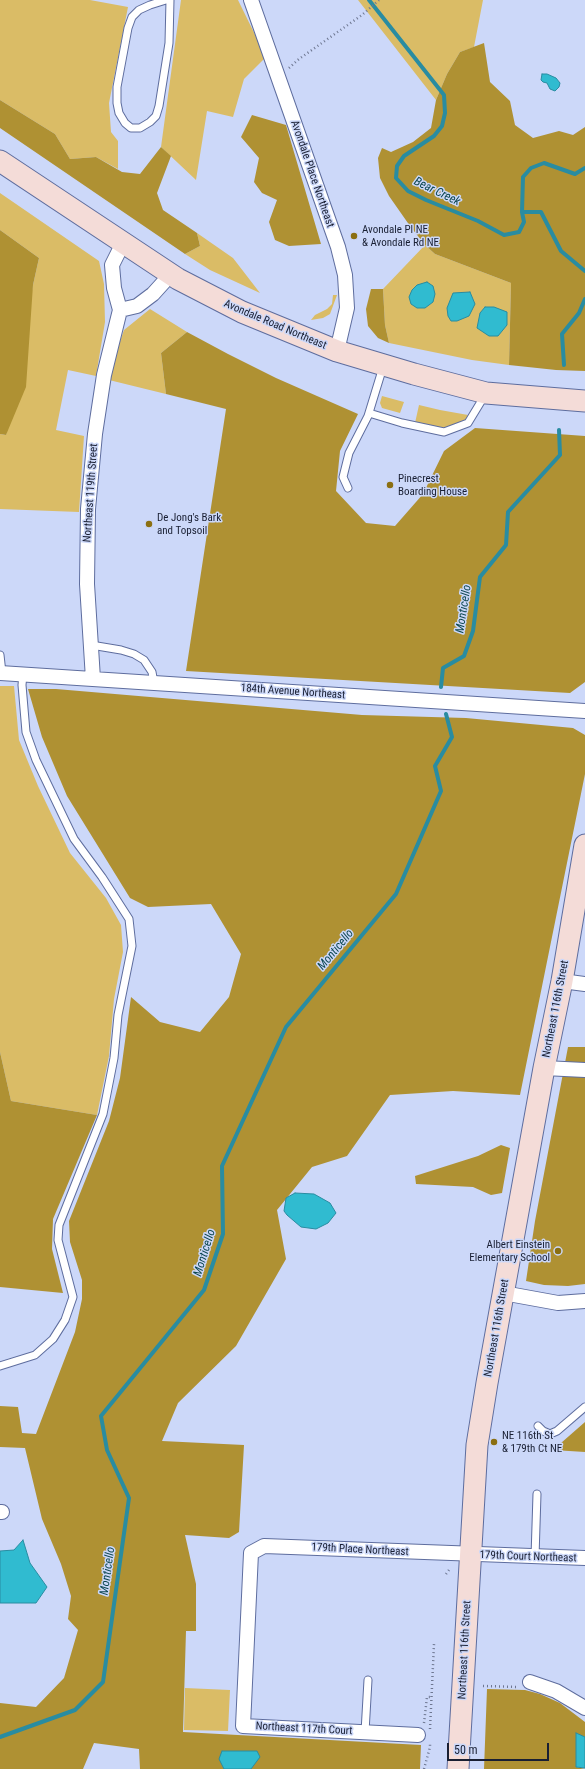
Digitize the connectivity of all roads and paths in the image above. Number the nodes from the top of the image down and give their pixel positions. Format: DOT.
graph roads {
  1 [pos="166,0"];
  2 [pos="170,0"];
  3 [pos="251,0"];
  4 [pos="379,0"];
  5 [pos="279,78"];
  6 [pos="0,161"];
  7 [pos="123,243"];
  8 [pos="171,274"];
  9 [pos="120,310"];
  10 [pos="337,351"];
  11 [pos="384,365"];
  12 [pos="486,393"];
  13 [pos="585,401"];
  14 [pos="369,413"];
  15 [pos="348,488"];
  16 [pos="91,645"];
  17 [pos="0,655"];
  18 [pos="1,673"];
  19 [pos="23,674"];
  20 [pos="93,679"];
  21 [pos="154,683"];
  22 [pos="585,711"];
  23 [pos="585,845"];
  24 [pos="562,981"];
  25 [pos="585,984"];
  26 [pos="544,1068"];
  27 [pos="585,1070"];
  28 [pos="503,1293"];
  29 [pos="585,1301"];
  30 [pos="0,1366"];
  31 [pos="585,1407"];
  32 [pos="538,1426"];
  33 [pos="537,1494"];
  34 [pos="251,1553"];
  35 [pos="470,1555"];
  36 [pos="535,1557"];
  37 [pos="585,1558"];
  38 [pos="449,1570"];
  39 [pos="446,1574"];
  40 [pos="434,1644"];
  41 [pos="368,1680"];
  42 [pos="530,1682"];
  43 [pos="482,1686"];
  44 [pos="432,1697"];
  45 [pos="585,1708"];
  46 [pos="366,1732"];
  47 [pos="426,1735"];
  48 [pos="424,1769"];
  49 [pos="458,1769"];
  1 -- 2 [label="lane"];
  3 -- 5 [label="street, Avondale Place Northeast"];
  4 -- 5 [label="path"];
  5 -- 10 [label="street, Avondale Place Northeast"];
  6 -- 7 [label="street, Avondale Road Northeast"];
  7 -- 8 [label="street, Avondale Road Northeast"];
  7 -- 9 [label="street, Northeast 119th Street"];
  8 -- 9 [label="street"];
  8 -- 10 [label="street, Avondale Road Northeast"];
  9 -- 16 [label="street, Northeast 119th Street"];
  10 -- 11 [label="street, Avondale Road Northeast"];
  11 -- 12 [label="street, Avondale Road Northeast"];
  11 -- 14 [label="lane"];
  12 -- 13 [label="street, Avondale Road Northeast"];
  12 -- 14 [label="lane"];
  14 -- 15 [label="lane"];
  16 -- 20 [label="street, Northeast 119th Street"];
  16 -- 21 [label="lane"];
  17 -- 18 [label="lane"];
  18 -- 19 [label="street, 184th Avenue Northeast"];
  19 -- 20 [label="street, 184th Avenue Northeast"];
  19 -- 30 [label="lane"];
  20 -- 21 [label="street, 184th Avenue Northeast"];
  21 -- 22 [label="street, 184th Avenue Northeast"];
  23 -- 24 [label="street, Northeast 116th Street"];
  24 -- 25 [label="street"];
  24 -- 26 [label="street, Northeast 116th Street"];
  26 -- 27 [label="street"];
  26 -- 28 [label="street, Northeast 116th Street"];
  28 -- 29 [label="street"];
  28 -- 35 [label="street, Northeast 116th Street"];
  31 -- 32 [label="lane"];
  33 -- 36 [label="lane"];
  34 -- 35 [label="street, 179th Place Northeast"];
  34 -- 46 [label="street, Northeast 117th Court"];
  35 -- 36 [label="street, 179th Court Northeast"];
  35 -- 49 [label="street, Northeast 116th Street"];
  36 -- 37 [label="street, 179th Court Northeast"];
  38 -- 39 [label="path"];
  40 -- 44 [label="path"];
  41 -- 46 [label="lane"];
  42 -- 43 [label="path"];
  42 -- 45 [label="street"];
  44 -- 47 [label="path"];
  44 -- 47 [label="path"];
  46 -- 47 [label="street, Northeast 117th Court"];
  47 -- 48 [label="path"];
}
